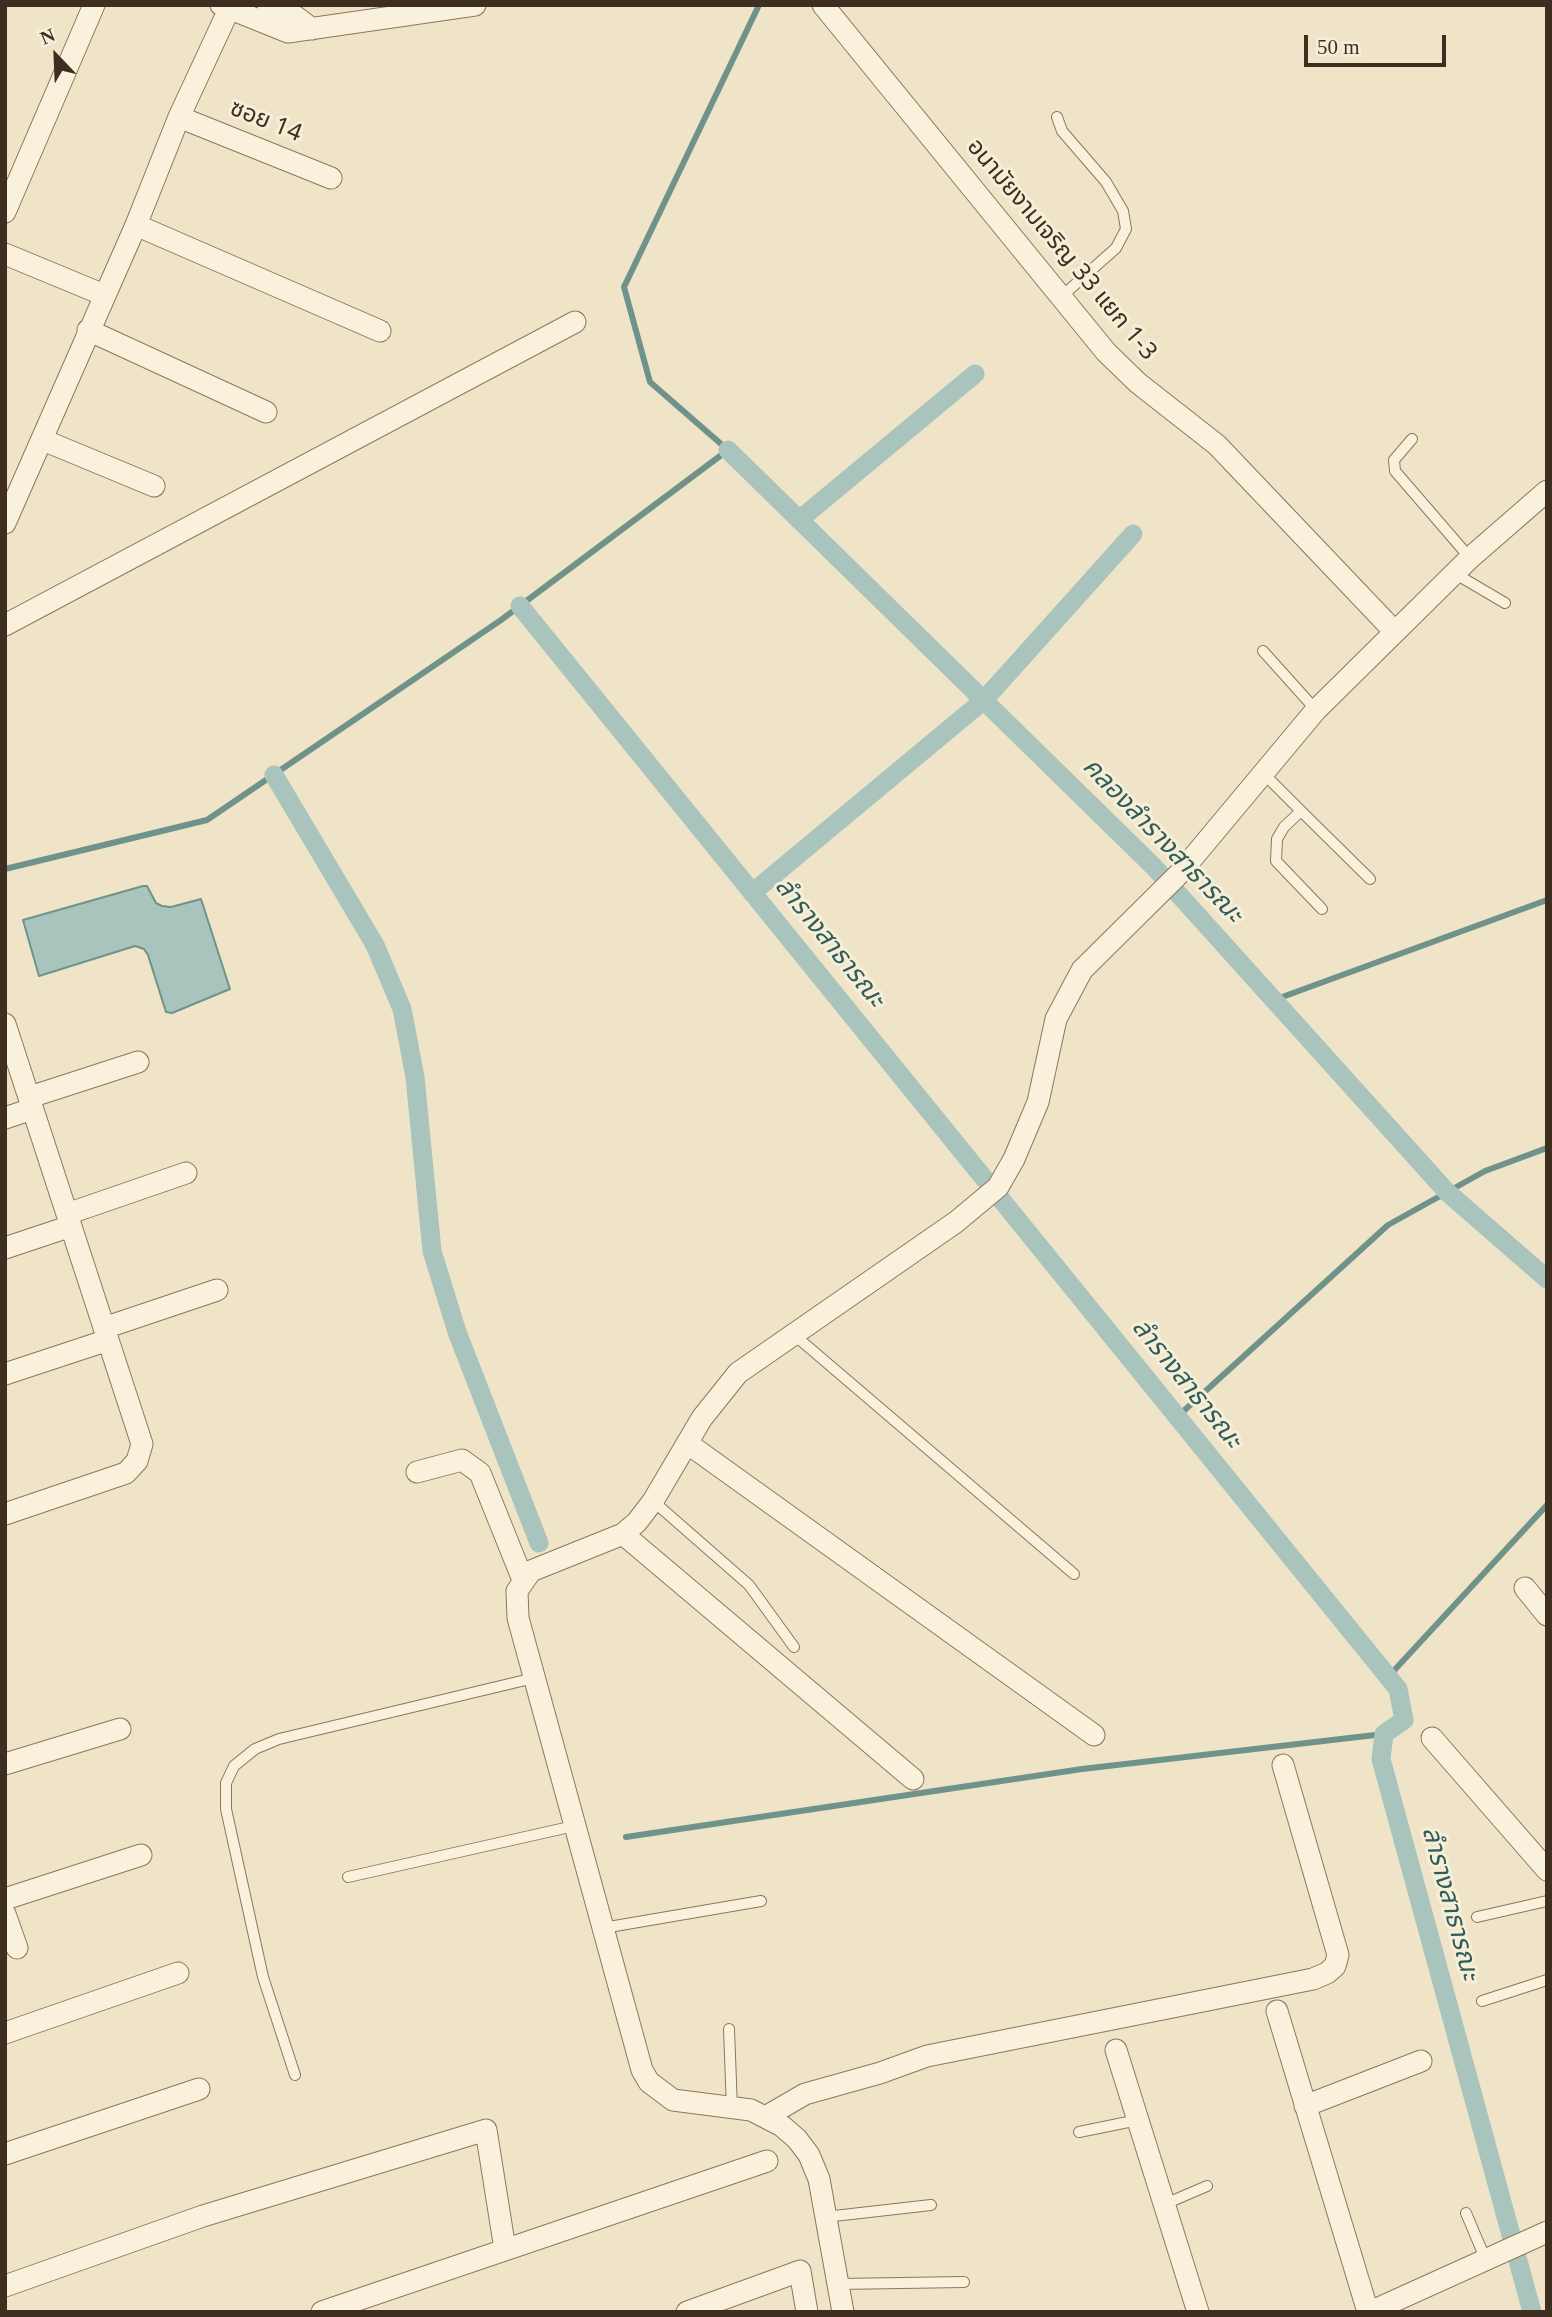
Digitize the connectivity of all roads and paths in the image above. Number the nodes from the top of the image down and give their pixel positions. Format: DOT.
graph roads {
  1 [pos="94,5"];
  2 [pos="268,5"];
  3 [pos="475,5"];
  4 [pos="823,5"];
  5 [pos="227,6"];
  6 [pos="416,9"];
  7 [pos="312,29"];
  8 [pos="179,117"];
  9 [pos="1057,117"];
  10 [pos="331,178"];
  11 [pos="5,212"];
  12 [pos="136,225"];
  13 [pos="5,254"];
  14 [pos="104,295"];
  15 [pos="1061,297"];
  16 [pos="575,322"];
  17 [pos="88,330"];
  18 [pos="380,331"];
  19 [pos="266,412"];
  20 [pos="1412,439"];
  21 [pos="43,440"];
  22 [pos="154,486"];
  23 [pos="1547,491"];
  24 [pos="5,523"];
  25 [pos="1470,558"];
  26 [pos="1454,573"];
  27 [pos="1505,603"];
  28 [pos="5,625"];
  29 [pos="1395,632"];
  30 [pos="1263,651"];
  31 [pos="1316,710"];
  32 [pos="1264,774"];
  33 [pos="1301,811"];
  34 [pos="1370,879"];
  35 [pos="1322,909"];
  36 [pos="5,1024"];
  37 [pos="138,1062"];
  38 [pos="31,1103"];
  39 [pos="5,1118"];
  40 [pos="186,1173"];
  41 [pos="69,1220"];
  42 [pos="5,1248"];
  43 [pos="218,1290"];
  44 [pos="792,1333"];
  45 [pos="106,1334"];
  46 [pos="5,1374"];
  47 [pos="687,1443"];
  48 [pos="417,1472"];
  49 [pos="653,1501"];
  50 [pos="5,1514"];
  51 [pos="623,1534"];
  52 [pos="1074,1574"];
  53 [pos="523,1580"];
  54 [pos="1525,1588"];
  55 [pos="1547,1615"];
  56 [pos="794,1647"];
  57 [pos="534,1678"];
  58 [pos="120,1729"];
  59 [pos="1094,1735"];
  60 [pos="1432,1738"];
  61 [pos="5,1764"];
  62 [pos="1283,1765"];
  63 [pos="913,1779"];
  64 [pos="574,1826"];
  65 [pos="141,1855"];
  66 [pos="1547,1870"];
  67 [pos="348,1877"];
  68 [pos="5,1899"];
  69 [pos="761,1900"];
  70 [pos="1547,1900"];
  71 [pos="5,1914"];
  72 [pos="1478,1917"];
  73 [pos="603,1928"];
  74 [pos="17,1948"];
  75 [pos="178,1973"];
  76 [pos="1547,1980"];
  77 [pos="1482,2001"];
  78 [pos="1277,2011"];
  79 [pos="729,2029"];
  80 [pos="5,2033"];
  81 [pos="1116,2050"];
  82 [pos="1421,2061"];
  83 [pos="295,2075"];
  84 [pos="199,2089"];
  85 [pos="1305,2106"];
  86 [pos="723,2108"];
  87 [pos="766,2116"];
  88 [pos="1139,2120"];
  89 [pos="1079,2132"];
  90 [pos="5,2154"];
  91 [pos="767,2161"];
  92 [pos="1207,2186"];
  93 [pos="1165,2204"];
  94 [pos="931,2205"];
  95 [pos="1466,2213"];
  96 [pos="825,2217"];
  97 [pos="1547,2232"];
  98 [pos="505,2249"];
  99 [pos="1485,2258"];
  100 [pos="964,2283"];
  101 [pos="839,2284"];
  102 [pos="5,2286"];
  103 [pos="322,2312"];
  104 [pos="687,2312"];
  105 [pos="807,2312"];
  106 [pos="843,2312"];
  107 [pos="1198,2312"];
  108 [pos="1369,2312"];
  1 -- 11 [label="street"];
  2 -- 7 [label="street"];
  3 -- 6 [label="street"];
  4 -- 15 [label="street, อนามัยงามเจริญ 33 แยก 1-3"];
  5 -- 7 [label="street"];
  5 -- 8 [label="street"];
  6 -- 7 [label="street"];
  8 -- 10 [label="street, ซอย 14"];
  8 -- 12 [label="street"];
  9 -- 15 [label="lane"];
  12 -- 14 [label="street"];
  12 -- 18 [label="street"];
  13 -- 14 [label="street"];
  14 -- 17 [label="street"];
  15 -- 29 [label="street, อนามัยงามเจริญ 33 แยก 1-3"];
  16 -- 28 [label="street"];
  17 -- 19 [label="street"];
  17 -- 21 [label="street"];
  20 -- 25 [label="lane"];
  21 -- 22 [label="street"];
  21 -- 24 [label="street"];
  23 -- 25 [label="street"];
  25 -- 26 [label="street"];
  26 -- 27 [label="lane"];
  26 -- 29 [label="street"];
  29 -- 31 [label="street"];
  30 -- 31 [label="lane"];
  31 -- 32 [label="street"];
  32 -- 33 [label="lane"];
  32 -- 44 [label="street"];
  33 -- 34 [label="lane"];
  33 -- 35 [label="lane"];
  36 -- 38 [label="street"];
  37 -- 38 [label="street"];
  38 -- 39 [label="street"];
  38 -- 41 [label="street"];
  40 -- 41 [label="street"];
  41 -- 42 [label="street"];
  41 -- 45 [label="street"];
  43 -- 45 [label="street"];
  44 -- 47 [label="street"];
  44 -- 52 [label="lane"];
  45 -- 46 [label="street"];
  45 -- 50 [label="street"];
  47 -- 49 [label="street"];
  47 -- 59 [label="street"];
  48 -- 53 [label="street"];
  49 -- 51 [label="street"];
  49 -- 56 [label="lane"];
  51 -- 53 [label="street"];
  51 -- 63 [label="street"];
  53 -- 57 [label="street"];
  54 -- 55 [label="street"];
  57 -- 64 [label="street"];
  57 -- 83 [label="lane"];
  58 -- 61 [label="street"];
  60 -- 66 [label="street"];
  62 -- 87 [label="street"];
  64 -- 67 [label="lane"];
  64 -- 73 [label="street"];
  65 -- 68 [label="street"];
  69 -- 73 [label="lane"];
  70 -- 72 [label="lane"];
  71 -- 74 [label="street"];
  73 -- 86 [label="street"];
  75 -- 80 [label="street"];
  76 -- 77 [label="lane"];
  78 -- 85 [label="street"];
  79 -- 86 [label="lane"];
  81 -- 88 [label="street"];
  82 -- 85 [label="street"];
  84 -- 90 [label="street"];
  85 -- 108 [label="street"];
  86 -- 87 [label="street"];
  87 -- 96 [label="street"];
  88 -- 89 [label="lane"];
  88 -- 93 [label="street"];
  91 -- 98 [label="street"];
  92 -- 93 [label="lane"];
  93 -- 107 [label="street"];
  94 -- 96 [label="lane"];
  95 -- 99 [label="lane"];
  96 -- 101 [label="street"];
  97 -- 99 [label="street"];
  98 -- 102 [label="street"];
  98 -- 103 [label="street"];
  99 -- 108 [label="street"];
  100 -- 101 [label="lane"];
  101 -- 106 [label="street"];
  104 -- 105 [label="street"];
}
